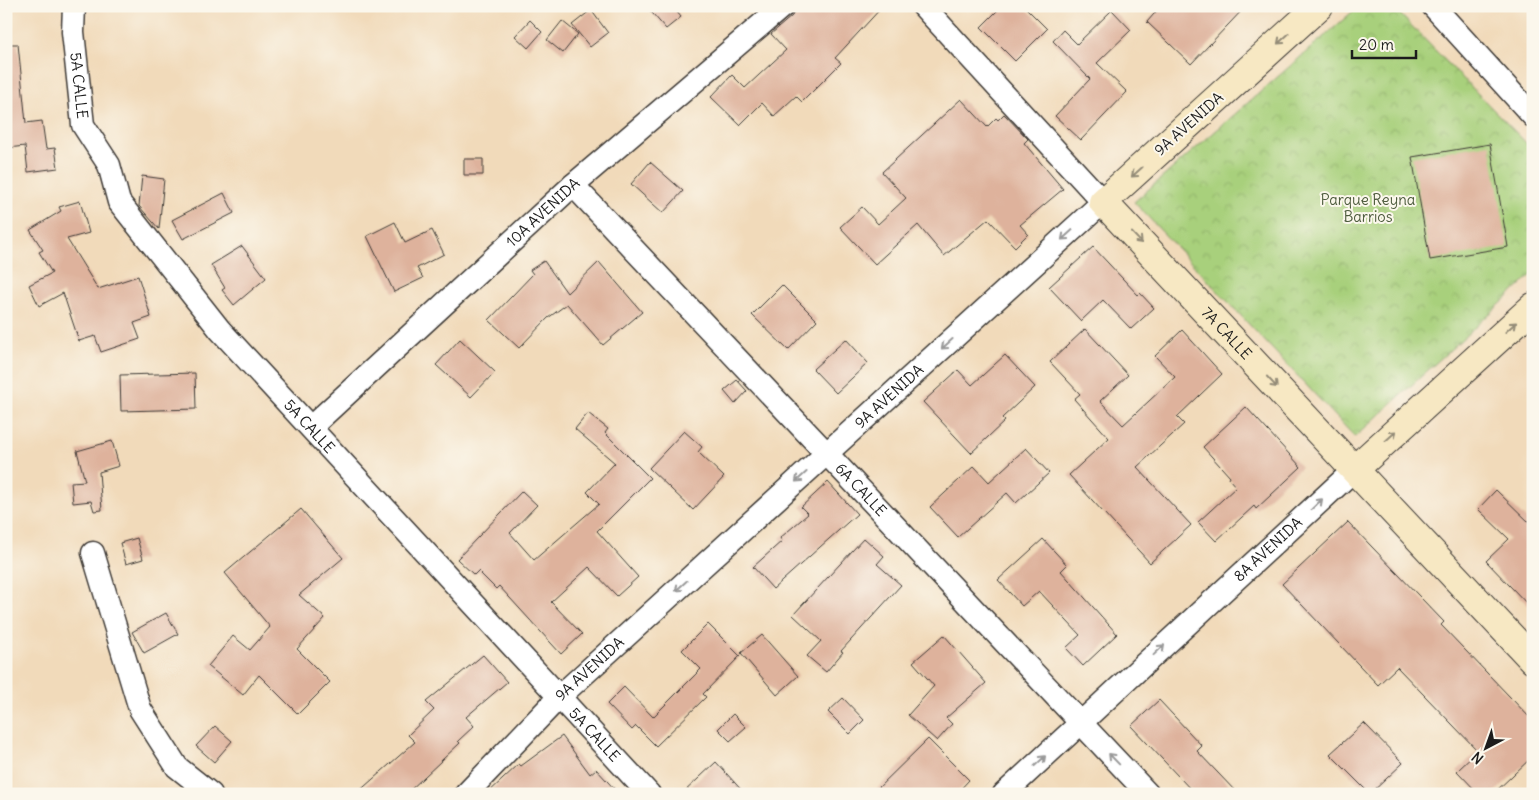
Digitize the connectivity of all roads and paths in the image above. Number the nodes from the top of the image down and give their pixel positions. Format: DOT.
graph roads {
  1 [pos="74,6"];
  2 [pos="783,6"];
  3 [pos="923,6"];
  4 [pos="1319,6"];
  5 [pos="1433,6"];
  6 [pos="1533,116"];
  7 [pos="573,185"];
  8 [pos="1103,202"];
  9 [pos="1533,307"];
  10 [pos="311,428"];
  11 [pos="826,454"];
  12 [pos="1355,469"];
  13 [pos="93,553"];
  14 [pos="1533,660"];
  15 [pos="559,697"];
  16 [pos="1080,723"];
  17 [pos="211,794"];
  18 [pos="466,794"];
  19 [pos="649,794"];
  20 [pos="1004,794"];
  21 [pos="1148,794"];
  1 -- 10 [label="street, 5A CALLE"];
  2 -- 7 [label="street, 10A AVENIDA"];
  3 -- 8 [label="street, 7A CALLE"];
  4 -- 8 [label="street, 9A AVENIDA, one-way"];
  5 -- 6 [label="street"];
  7 -- 10 [label="street, 10A AVENIDA"];
  7 -- 11 [label="street, 6A CALLE"];
  8 -- 11 [label="street, 9A AVENIDA, one-way"];
  8 -- 12 [label="street, 7A CALLE, one-way"];
  12 -- 9 [label="street, 8A AVENIDA, one-way"];
  10 -- 15 [label="street, 5A CALLE"];
  11 -- 15 [label="street, 9A AVENIDA, one-way"];
  11 -- 16 [label="street, 6A CALLE"];
  12 -- 14 [label="street, 7A CALLE"];
  16 -- 12 [label="street, 8A AVENIDA, one-way"];
  13 -- 17 [label="street"];
  15 -- 18 [label="street, 9A AVENIDA"];
  15 -- 19 [label="street, 5A CALLE"];
  20 -- 16 [label="street, 8A AVENIDA, one-way"];
  21 -- 16 [label="street, 6A CALLE, one-way"];
}
